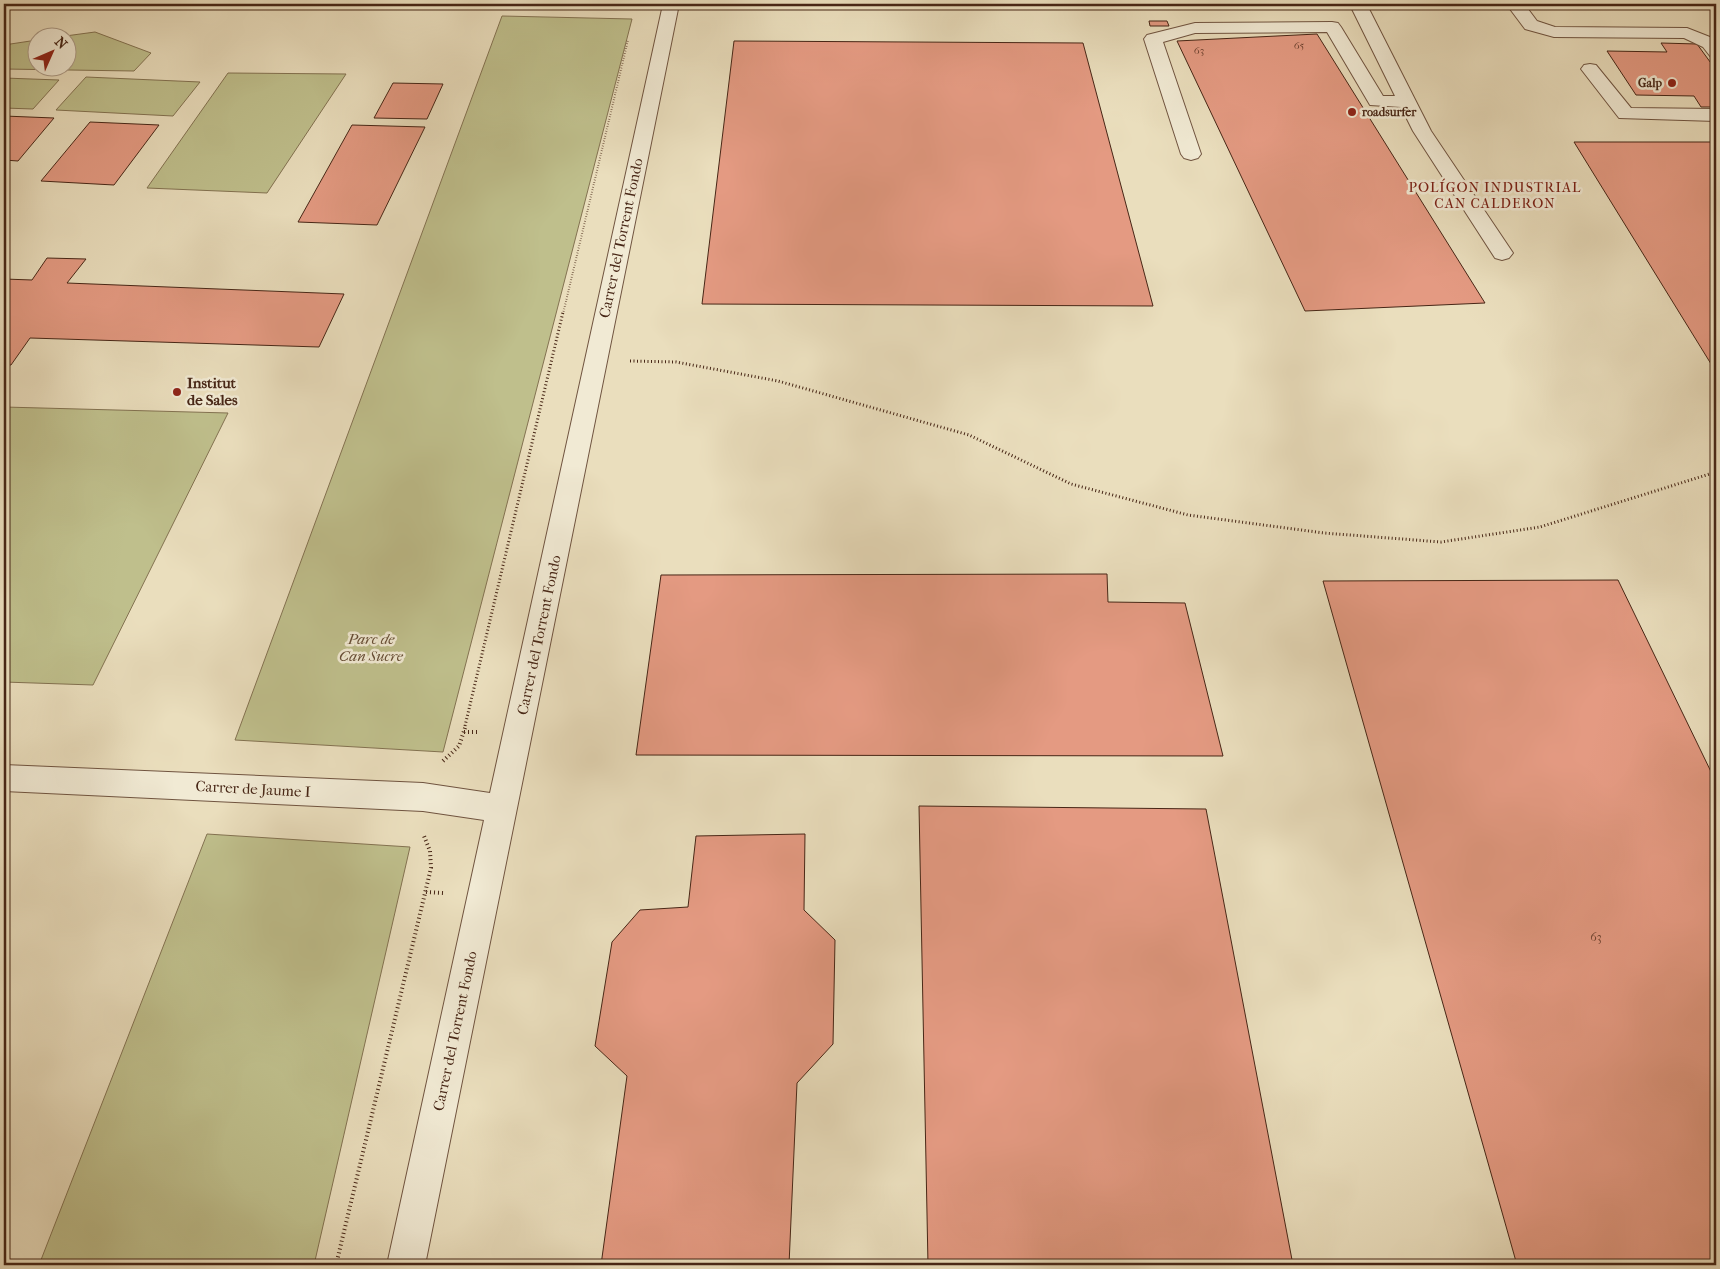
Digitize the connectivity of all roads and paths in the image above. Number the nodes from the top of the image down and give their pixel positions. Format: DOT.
graph roads {
  1 [pos="273,4"];
  2 [pos="671,4"];
  3 [pos="1358,4"];
  4 [pos="1516,4"];
  5 [pos="1630,4"];
  6 [pos="1709,4"];
  7 [pos="1716,10"];
  8 [pos="630,33"];
  9 [pos="1654,33"];
  10 [pos="1716,52"];
  11 [pos="1590,69"];
  12 [pos="1407,102"];
  13 [pos="1716,115"];
  14 [pos="1191,154"];
  15 [pos="1502,253"];
  16 [pos="552,358"];
  17 [pos="596,360"];
  18 [pos="1716,472"];
  19 [pos="4,778"];
  20 [pos="423,797"];
  21 [pos="502,809"];
  22 [pos="336,1265"];
  23 [pos="406,1265"];
  1 -- 2 [label="street"];
  2 -- 3 [label="street"];
  2 -- 17 [label="street, Carrer del Torrent Fondo"];
  3 -- 4 [label="street"];
  3 -- 12 [label="street"];
  4 -- 5 [label="street"];
  4 -- 9 [label="street"];
  5 -- 6 [label="street"];
  5 -- 9 [label="street"];
  6 -- 7 [label="street"];
  8 -- 16 [label="path"];
  9 -- 10 [label="street"];
  11 -- 13 [label="street"];
  12 -- 14 [label="street"];
  12 -- 15 [label="street"];
  16 -- 17 [label="path"];
  16 -- 20 [label="path"];
  17 -- 18 [label="path"];
  17 -- 21 [label="street, Carrer del Torrent Fondo"];
  19 -- 20 [label="street, Carrer de Jaume I"];
  20 -- 21 [label="street, Carrer de Jaume I"];
  20 -- 22 [label="path"];
  21 -- 23 [label="street, Carrer del Torrent Fondo"];
}
